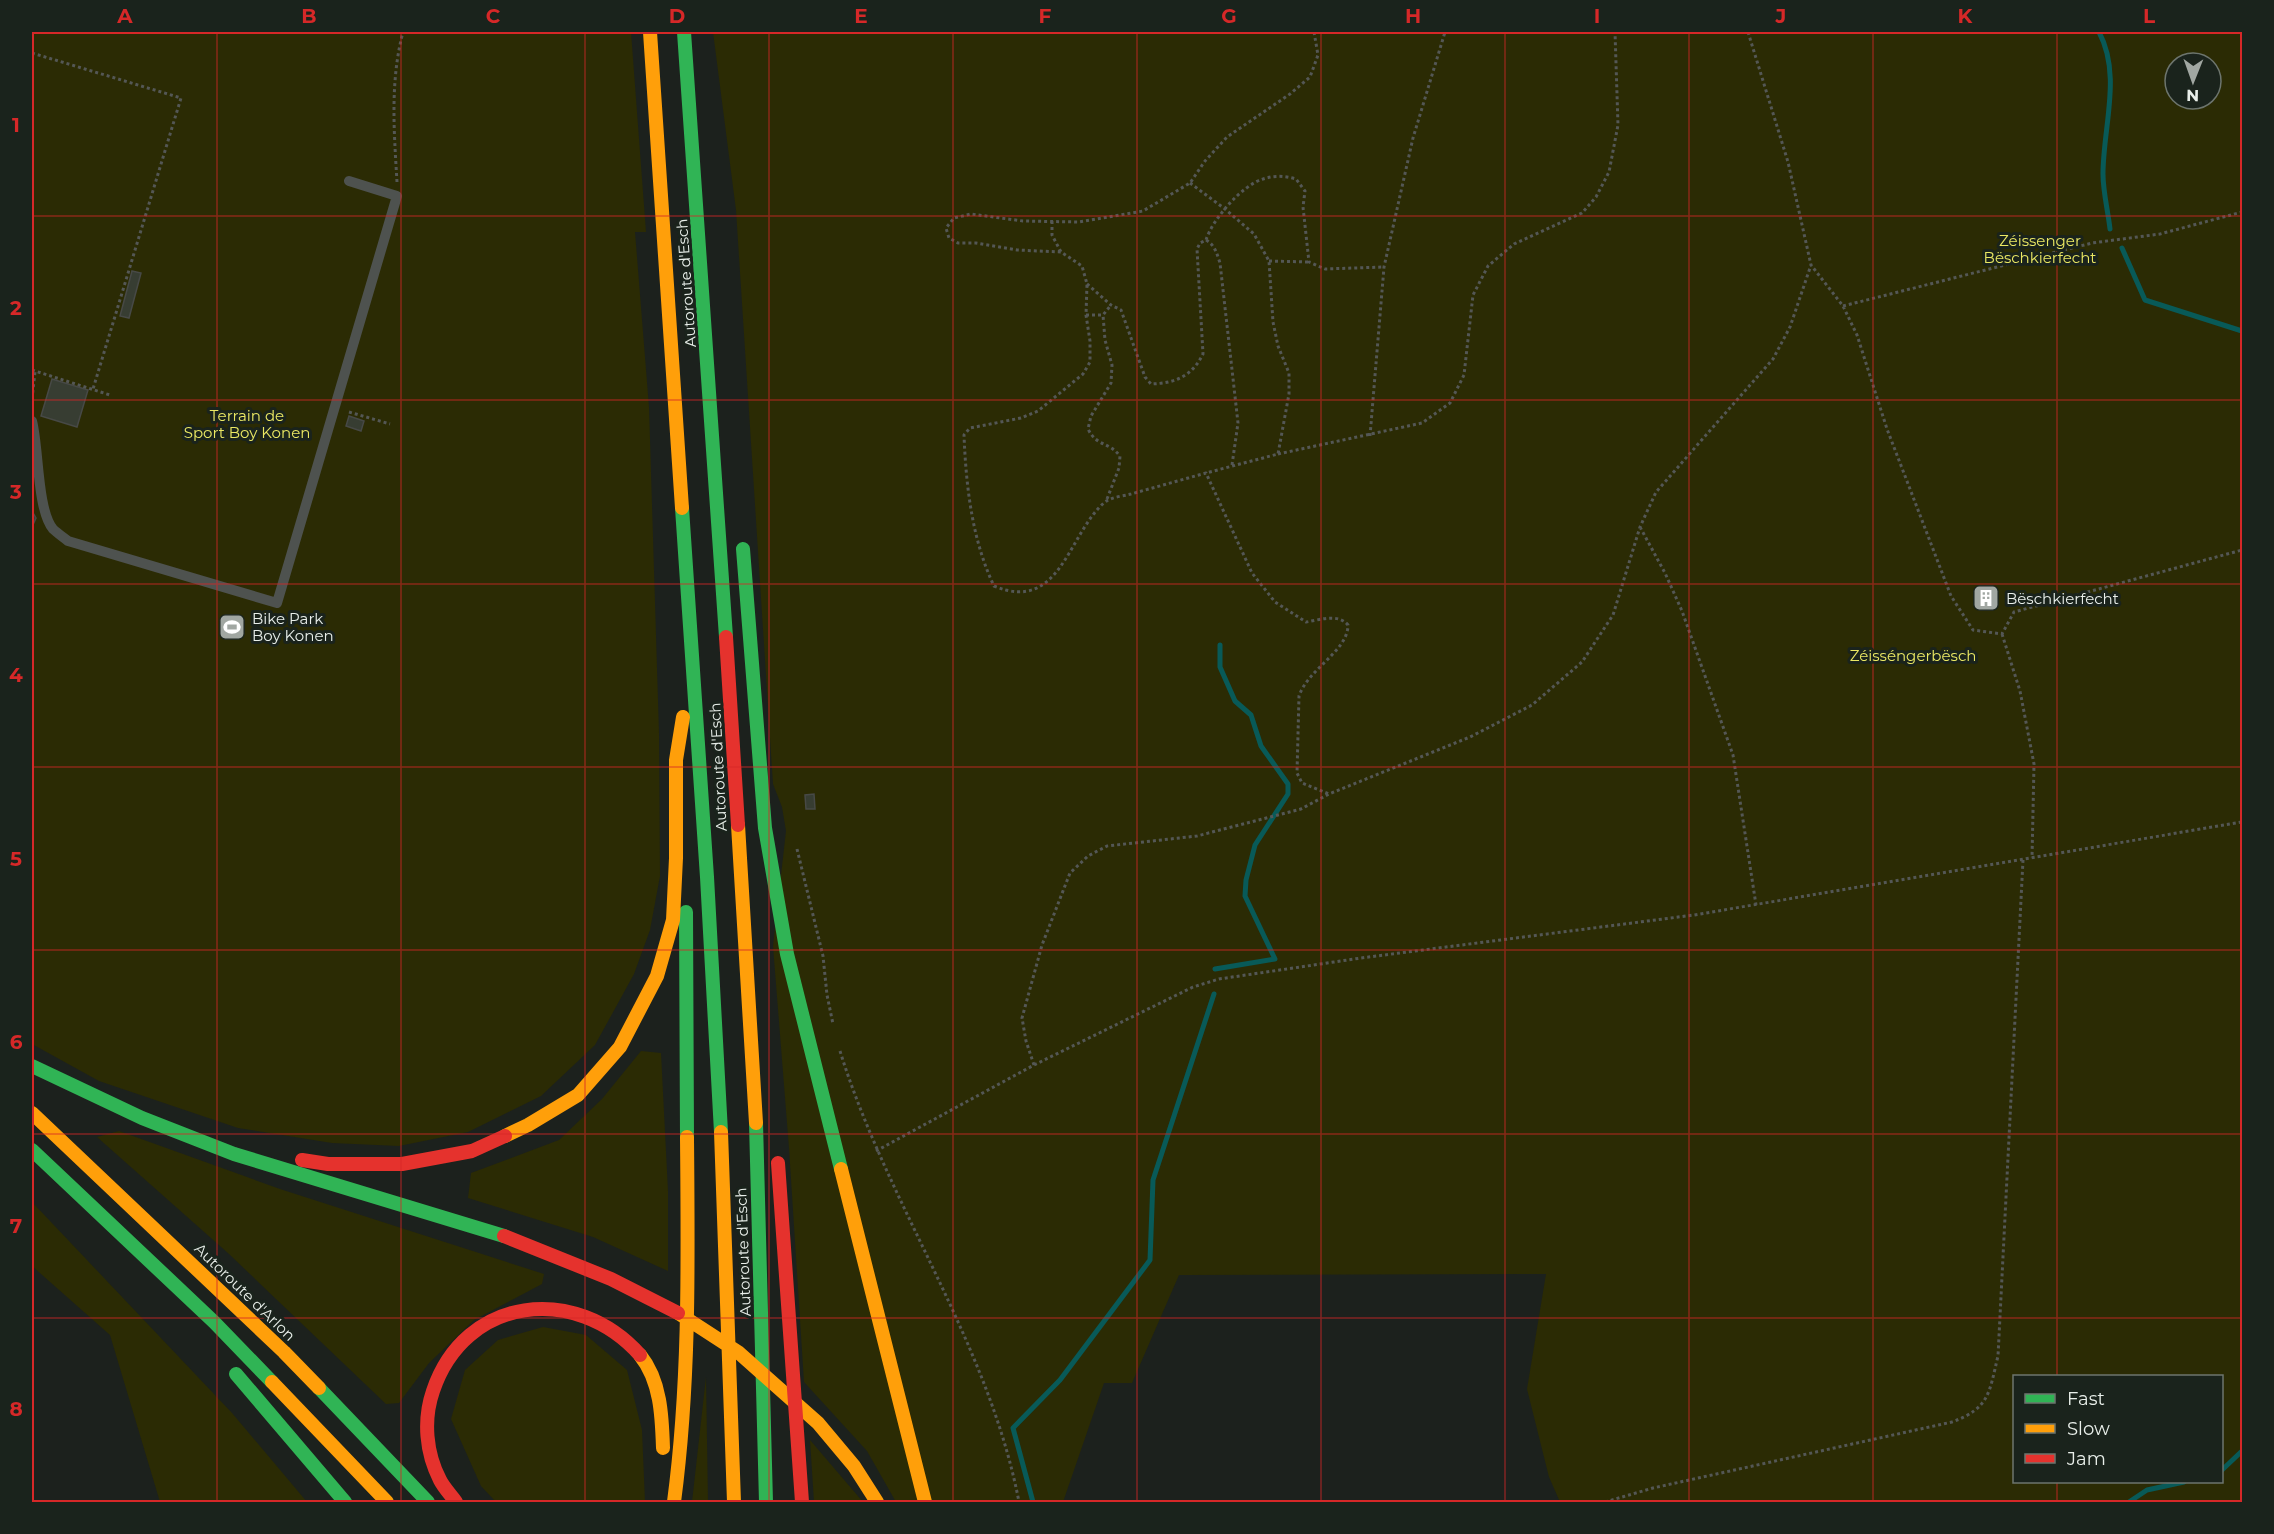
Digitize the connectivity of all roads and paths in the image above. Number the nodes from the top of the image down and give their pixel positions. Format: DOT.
graph roads {
  1 [pos="403,32"];
  2 [pos="650,32"];
  3 [pos="684,32"];
  4 [pos="1314,32"];
  5 [pos="1445,32"];
  6 [pos="1615,32"];
  7 [pos="1748,32"];
  8 [pos="32,53"];
  9 [pos="349,182"];
  10 [pos="1190,183"];
  11 [pos="397,196"];
  12 [pos="1225,209"];
  13 [pos="2242,212"];
  14 [pos="1052,222"];
  15 [pos="1206,240"];
  16 [pos="1061,252"];
  17 [pos="1269,261"];
  18 [pos="1309,262"];
  19 [pos="1810,265"];
  20 [pos="1384,267"];
  21 [pos="1087,284"];
  22 [pos="1112,305"];
  23 [pos="1843,306"];
  24 [pos="1086,315"];
  25 [pos="1103,315"];
  26 [pos="706,332"];
  27 [pos="33,371"];
  28 [pos="723,383"];
  29 [pos="93,389"];
  30 [pos="110,395"];
  31 [pos="32,399"];
  32 [pos="335,408"];
  33 [pos="32,421"];
  34 [pos="390,424"];
  35 [pos="1370,436"];
  36 [pos="1278,454"];
  37 [pos="1232,465"];
  38 [pos="1206,473"];
  39 [pos="1107,501"];
  40 [pos="1640,527"];
  41 [pos="742,531"];
  42 [pos="2242,550"];
  43 [pos="2002,634"];
  44 [pos="692,668"];
  45 [pos="730,692"];
  46 [pos="1329,794"];
  47 [pos="2242,822"];
  48 [pos="796,845"];
  49 [pos="2032,858"];
  50 [pos="756,859"];
  51 [pos="2023,859"];
  52 [pos="1756,905"];
  53 [pos="835,1033"];
  54 [pos="837,1042"];
  55 [pos="1034,1065"];
  56 [pos="32,1066"];
  57 [pos="32,1113"];
  58 [pos="142,1118"];
  59 [pos="777,1148"];
  60 [pos="32,1150"];
  61 [pos="876,1151"];
  62 [pos="214,1322"];
  63 [pos="664,1466"];
  64 [pos="345,1503"];
  65 [pos="387,1503"];
  66 [pos="428,1503"];
  67 [pos="456,1503"];
  68 [pos="674,1503"];
  69 [pos="734,1503"];
  70 [pos="766,1503"];
  71 [pos="802,1503"];
  72 [pos="877,1503"];
  73 [pos="925,1503"];
  74 [pos="1019,1503"];
  75 [pos="1605,1503"];
  1 -- 11 [label="path"];
  2 -- 44 [label="highway, Autoroute d'Esch"];
  3 -- 26 [label="highway, Autoroute d'Esch"];
  4 -- 10 [label="path"];
  5 -- 20 [label="path"];
  6 -- 35 [label="path"];
  7 -- 19 [label="path"];
  8 -- 29 [label="path"];
  9 -- 11 [label="lane"];
  10 -- 12 [label="path"];
  10 -- 14 [label="path"];
  11 -- 32 [label="lane"];
  12 -- 15 [label="path"];
  12 -- 17 [label="path"];
  12 -- 18 [label="path"];
  13 -- 23 [label="path"];
  14 -- 16 [label="path"];
  14 -- 16 [label="path"];
  15 -- 22 [label="path"];
  15 -- 37 [label="path"];
  16 -- 21 [label="path"];
  17 -- 18 [label="path"];
  17 -- 36 [label="path"];
  18 -- 20 [label="path"];
  19 -- 23 [label="path"];
  19 -- 40 [label="path"];
  20 -- 35 [label="path"];
  21 -- 22 [label="path"];
  21 -- 24 [label="path"];
  22 -- 25 [label="path"];
  23 -- 43 [label="path"];
  24 -- 25 [label="path"];
  24 -- 39 [label="path"];
  25 -- 39 [label="path"];
  26 -- 28 [label="highway"];
  26 -- 45 [label="highway, Autoroute d'Esch"];
  27 -- 29 [label="path"];
  27 -- 31 [label="path"];
  29 -- 30 [label="path"];
  32 -- 33 [label="lane"];
  32 -- 34 [label="path"];
  35 -- 36 [label="path"];
  36 -- 37 [label="path"];
  37 -- 38 [label="path"];
  38 -- 39 [label="path"];
  38 -- 46 [label="path"];
  40 -- 46 [label="path"];
  40 -- 52 [label="path"];
  41 -- 73 [label="highway"];
  42 -- 43 [label="path"];
  43 -- 49 [label="path"];
  44 -- 58 [label="highway"];
  44 -- 68 [label="highway"];
  44 -- 69 [label="highway, Autoroute d'Esch"];
  45 -- 50 [label="highway"];
  45 -- 70 [label="highway, Autoroute d'Esch"];
  46 -- 55 [label="path"];
  47 -- 49 [label="path"];
  48 -- 53 [label="path"];
  49 -- 51 [label="path"];
  51 -- 52 [label="path"];
  51 -- 75 [label="path"];
  52 -- 55 [label="path"];
  54 -- 61 [label="path"];
  55 -- 61 [label="path"];
  56 -- 58 [label="highway"];
  57 -- 66 [label="highway, Autoroute d'Arlon"];
  58 -- 72 [label="highway"];
  59 -- 71 [label="highway"];
  60 -- 62 [label="highway"];
  61 -- 74 [label="path"];
  62 -- 64 [label="highway"];
  62 -- 65 [label="highway"];
  63 -- 67 [label="highway"];
}
